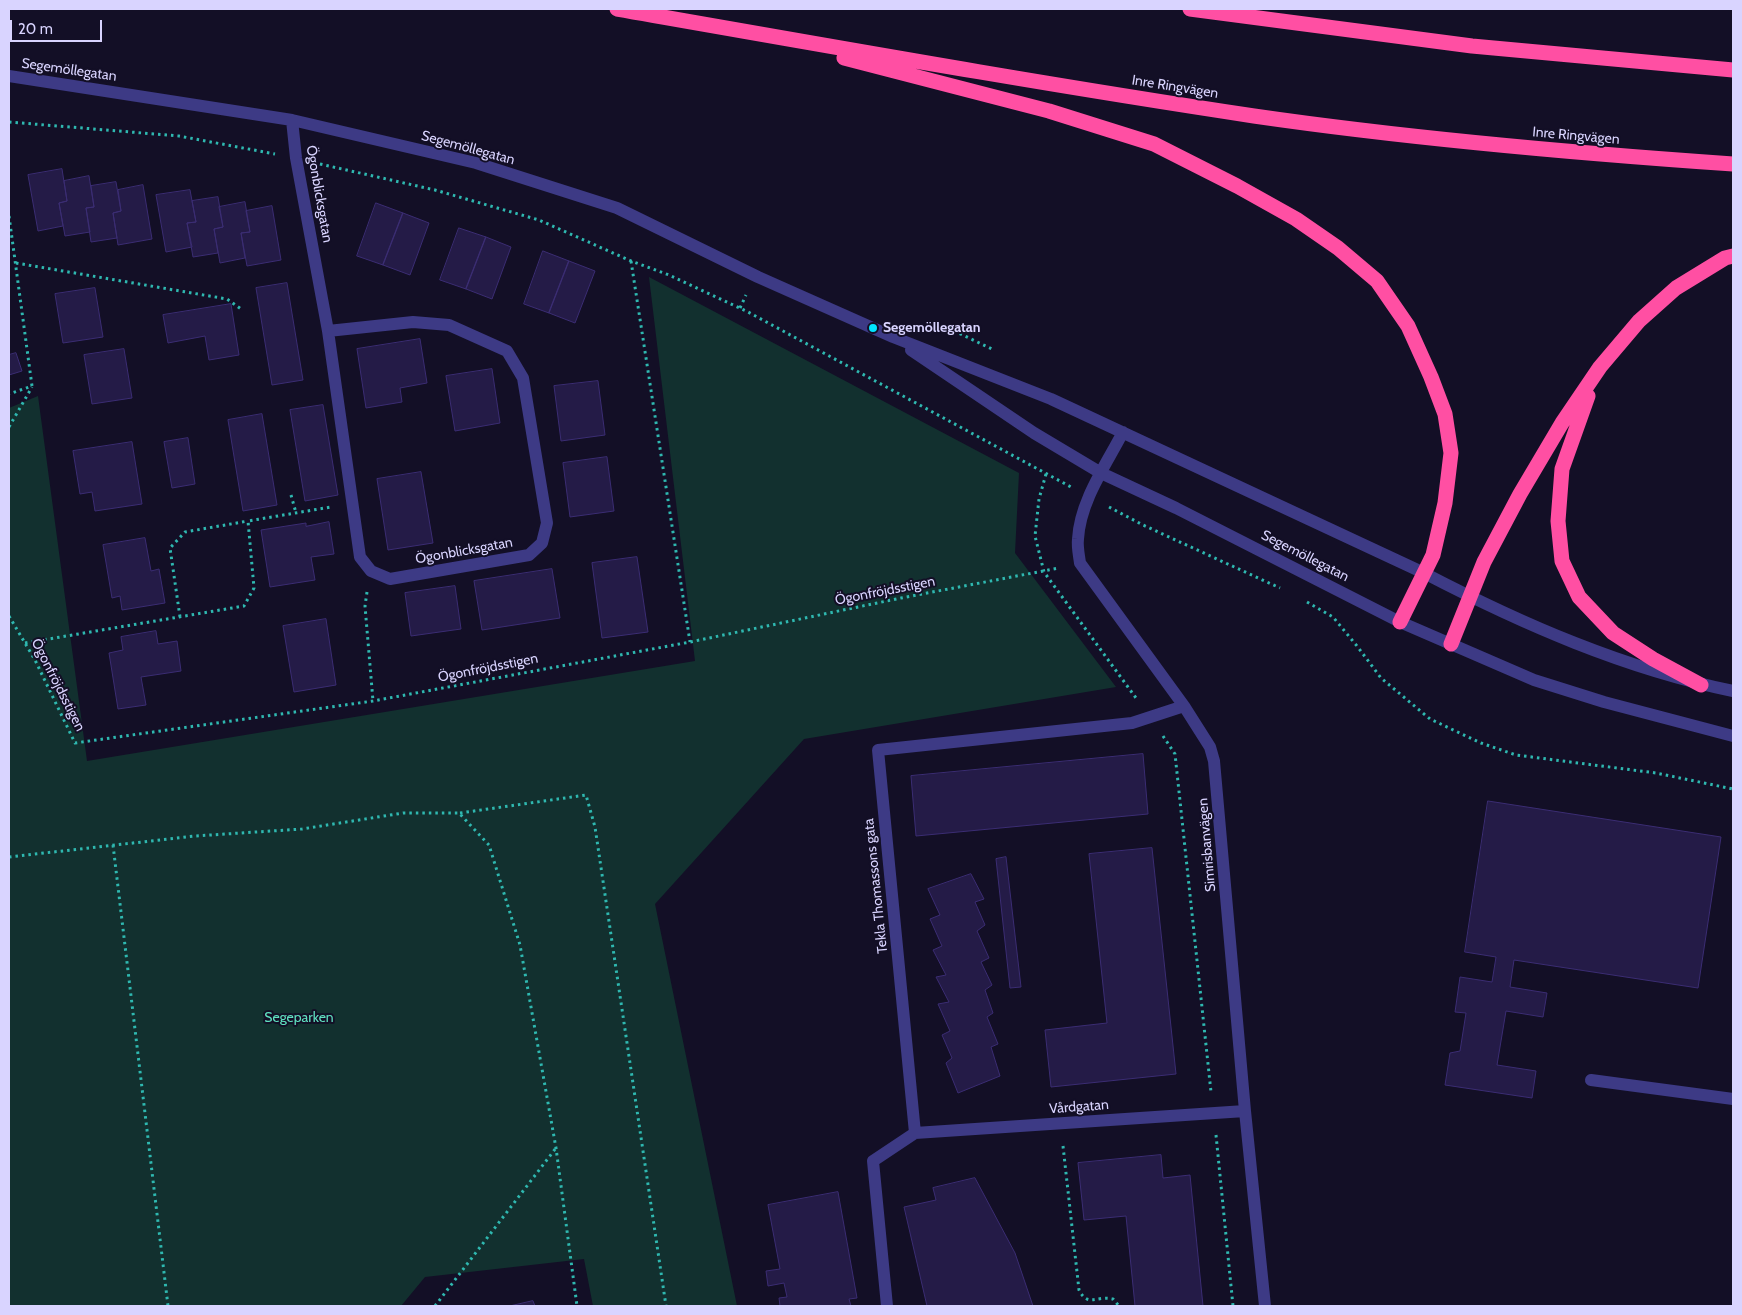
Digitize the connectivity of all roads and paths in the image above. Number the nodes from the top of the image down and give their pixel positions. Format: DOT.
graph roads {
  1 [pos="617,9"];
  2 [pos="1190,9"];
  3 [pos="739,30"];
  4 [pos="1733,70"];
  5 [pos="9,76"];
  6 [pos="292,120"];
  7 [pos="9,122"];
  8 [pos="296,158"];
  9 [pos="1733,164"];
  10 [pos="9,216"];
  11 [pos="1733,256"];
  12 [pos="631,261"];
  13 [pos="16,263"];
  14 [pos="747,292"];
  15 [pos="740,308"];
  16 [pos="241,309"];
  17 [pos="328,331"];
  18 [pos="893,337"];
  19 [pos="1600,367"];
  20 [pos="32,386"];
  21 [pos="9,394"];
  22 [pos="9,428"];
  23 [pos="1123,432"];
  24 [pos="1101,473"];
  25 [pos="1046,474"];
  26 [pos="291,496"];
  27 [pos="1089,496"];
  28 [pos="352,503"];
  29 [pos="296,513"];
  30 [pos="248,521"];
  31 [pos="371,571"];
  32 [pos="1044,572"];
  33 [pos="1424,573"];
  34 [pos="1282,589"];
  35 [pos="1299,597"];
  36 [pos="1470,597"];
  37 [pos="9,616"];
  38 [pos="180,617"];
  39 [pos="1400,622"];
  40 [pos="690,642"];
  41 [pos="25,643"];
  42 [pos="1450,644"];
  43 [pos="1701,685"];
  44 [pos="1733,692"];
  45 [pos="373,701"];
  46 [pos="1184,706"];
  47 [pos="1150,717"];
  48 [pos="1733,736"];
  49 [pos="1733,789"];
  50 [pos="459,813"];
  51 [pos="113,845"];
  52 [pos="9,857"];
  53 [pos="1591,1080"];
  54 [pos="1733,1099"];
  55 [pos="1245,1111"];
  56 [pos="1214,1113"];
  57 [pos="1061,1123"];
  58 [pos="915,1132"];
  59 [pos="556,1148"];
  60 [pos="168,1306"];
  61 [pos="435,1306"];
  62 [pos="577,1306"];
  63 [pos="666,1306"];
  64 [pos="887,1306"];
  65 [pos="1119,1306"];
  66 [pos="1233,1306"];
  67 [pos="1266,1306"];
  1 -- 3 [label="highway, Inre Ringvägen"];
  2 -- 4 [label="highway"];
  3 -- 9 [label="highway, Inre Ringvägen"];
  3 -- 33 [label="highway"];
  5 -- 6 [label="street, Segemöllegatan"];
  6 -- 8 [label="street, Ögonblicksgatan"];
  6 -- 18 [label="street, Segemöllegatan"];
  7 -- 8 [label="path"];
  8 -- 12 [label="path"];
  8 -- 17 [label="street, Ögonblicksgatan"];
  10 -- 13 [label="path"];
  11 -- 19 [label="highway"];
  12 -- 15 [label="path"];
  12 -- 40 [label="path"];
  13 -- 16 [label="path"];
  13 -- 20 [label="path"];
  14 -- 15 [label="path"];
  15 -- 25 [label="path"];
  17 -- 28 [label="street, Ögonblicksgatan"];
  17 -- 31 [label="street, Ögonblicksgatan"];
  18 -- 23 [label="street, Segemöllegatan"];
  18 -- 24 [label="street, Segemöllegatan"];
  19 -- 36 [label="highway"];
  19 -- 43 [label="highway"];
  20 -- 21 [label="path"];
  20 -- 22 [label="path"];
  23 -- 24 [label="street, Simrisbanvägen"];
  23 -- 33 [label="street, Segemöllegatan"];
  24 -- 27 [label="street, Simrisbanvägen"];
  24 -- 39 [label="street, Segemöllegatan"];
  25 -- 27 [label="path"];
  25 -- 32 [label="path"];
  26 -- 29 [label="path"];
  27 -- 34 [label="path"];
  27 -- 46 [label="street, Simrisbanvägen"];
  28 -- 29 [label="path"];
  28 -- 31 [label="street, Ögonblicksgatan"];
  29 -- 30 [label="path"];
  30 -- 38 [label="path"];
  30 -- 38 [label="path"];
  31 -- 45 [label="path"];
  32 -- 40 [label="path, Ögonfröjdsstigen"];
  32 -- 47 [label="path"];
  33 -- 36 [label="street, Segemöllegatan"];
  33 -- 39 [label="highway"];
  35 -- 49 [label="path"];
  36 -- 42 [label="highway"];
  36 -- 43 [label="street, Segemöllegatan"];
  37 -- 41 [label="path, Ögonfröjdsstigen"];
  38 -- 41 [label="path"];
  39 -- 42 [label="street, Segemöllegatan"];
  40 -- 45 [label="path, Ögonfröjdsstigen"];
  41 -- 45 [label="path, Ögonfröjdsstigen"];
  42 -- 48 [label="street, Segemöllegatan"];
  43 -- 44 [label="street, Segemöllegatan"];
  46 -- 47 [label="street, Tekla Thomassons gata"];
  46 -- 55 [label="street, Simrisbanvägen"];
  47 -- 56 [label="path"];
  47 -- 58 [label="street, Tekla Thomassons gata"];
  50 -- 51 [label="path"];
  50 -- 59 [label="path"];
  50 -- 63 [label="path"];
  51 -- 52 [label="path"];
  51 -- 60 [label="path"];
  53 -- 54 [label="street"];
  55 -- 56 [label="street, Vårdgatan"];
  55 -- 67 [label="street, Simrisbanvägen"];
  56 -- 57 [label="street, Vårdgatan"];
  56 -- 66 [label="path"];
  57 -- 58 [label="street, Vårdgatan"];
  57 -- 65 [label="path"];
  58 -- 64 [label="street"];
  59 -- 61 [label="path"];
  59 -- 62 [label="path"];
}
